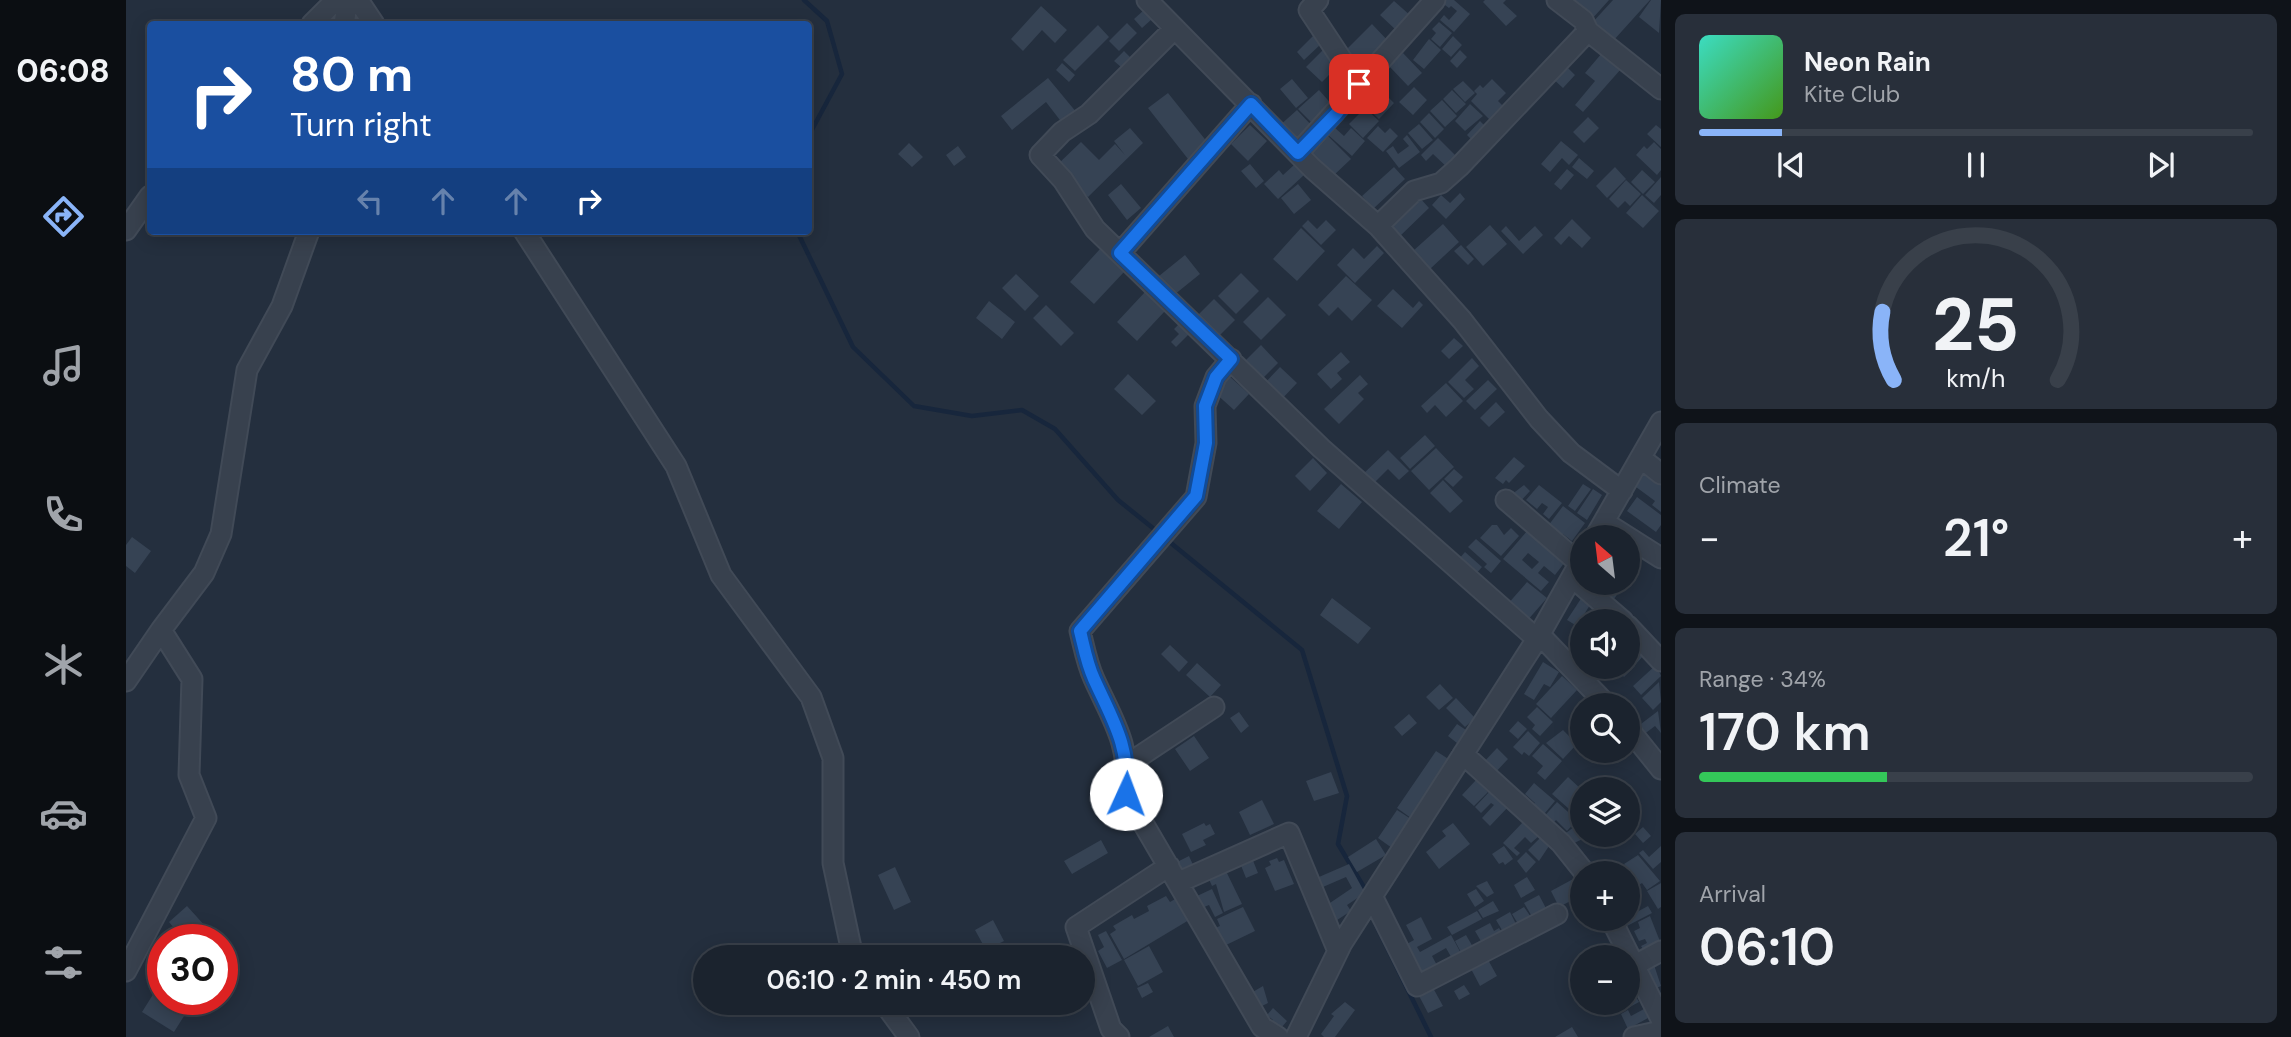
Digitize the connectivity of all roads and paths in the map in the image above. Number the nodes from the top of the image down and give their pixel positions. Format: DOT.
graph roads {
  1 [pos="336,0"];
  2 [pos="348,0"];
  3 [pos="358,0"];
  4 [pos="1147,0"];
  5 [pos="1318,0"];
  6 [pos="1435,0"];
  7 [pos="1557,0"];
  8 [pos="315,21"];
  9 [pos="344,21"];
  10 [pos="372,21"];
  11 [pos="1174,29"];
  12 [pos="1588,31"];
  13 [pos="1359,84"];
  14 [pos="1661,89"];
  15 [pos="1251,104"];
  16 [pos="1298,153"];
  17 [pos="147,200"];
  18 [pos="1378,226"];
  19 [pos="126,230"];
  20 [pos="308,235"];
  21 [pos="527,235"];
  22 [pos="1120,253"];
  23 [pos="1231,359"];
  24 [pos="1661,422"];
  25 [pos="1642,459"];
  26 [pos="1661,474"];
  27 [pos="1622,491"];
  28 [pos="1506,500"];
  29 [pos="1602,525"];
  30 [pos="1640,549"];
  31 [pos="1661,558"];
  32 [pos="1570,559"];
  33 [pos="1570,581"];
  34 [pos="1602,595"];
  35 [pos="1613,609"];
  36 [pos="161,630"];
  37 [pos="1539,637"];
  38 [pos="1640,639"];
  39 [pos="1661,661"];
  40 [pos="126,681"];
  41 [pos="1595,693"];
  42 [pos="1214,708"];
  43 [pos="1640,743"];
  44 [pos="1463,754"];
  45 [pos="1128,764"];
  46 [pos="1661,769"];
  47 [pos="1575,861"];
  48 [pos="1174,874"];
  49 [pos="1372,896"];
  50 [pos="1557,914"];
  51 [pos="851,945"];
  52 [pos="1338,951"];
  53 [pos="1661,951"];
  54 [pos="1640,962"];
  55 [pos="126,971"];
  56 [pos="1640,975"];
  57 [pos="893,1015"];
  58 [pos="1661,1018"];
  59 [pos="1661,1031"];
  60 [pos="909,1037"];
  61 [pos="1119,1037"];
  62 [pos="1278,1037"];
  63 [pos="1296,1037"];
  64 [pos="1634,1037"];
  1 -- 8 [label="street"];
  2 -- 9 [label="street"];
  3 -- 10 [label="street"];
  4 -- 11 [label="street"];
  5 -- 13 [label="street"];
  6 -- 13 [label="street"];
  7 -- 12 [label="street"];
  11 -- 15 [label="street"];
  11 -- 22 [label="street"];
  12 -- 14 [label="street"];
  12 -- 18 [label="street"];
  13 -- 16 [label="street"];
  15 -- 16 [label="street"];
  15 -- 22 [label="street"];
  16 -- 18 [label="street"];
  17 -- 19 [label="street"];
  18 -- 27 [label="street"];
  20 -- 36 [label="street"];
  21 -- 51 [label="street"];
  22 -- 23 [label="street"];
  23 -- 37 [label="street"];
  23 -- 45 [label="street"];
  24 -- 25 [label="street"];
  25 -- 26 [label="street"];
  25 -- 27 [label="street"];
  27 -- 29 [label="street"];
  28 -- 32 [label="street"];
  30 -- 31 [label="street"];
  33 -- 37 [label="street"];
  34 -- 35 [label="street"];
  36 -- 40 [label="street"];
  36 -- 55 [label="street"];
  37 -- 41 [label="street"];
  37 -- 44 [label="street"];
  38 -- 39 [label="street"];
  42 -- 45 [label="street"];
  43 -- 46 [label="street"];
  44 -- 47 [label="street"];
  44 -- 49 [label="street"];
  45 -- 48 [label="street"];
  48 -- 52 [label="street"];
  48 -- 61 [label="street"];
  48 -- 62 [label="street"];
  49 -- 50 [label="street"];
  49 -- 52 [label="street"];
  52 -- 63 [label="street"];
  53 -- 54 [label="street"];
  56 -- 58 [label="street"];
  57 -- 60 [label="street"];
  59 -- 64 [label="street"];
}
